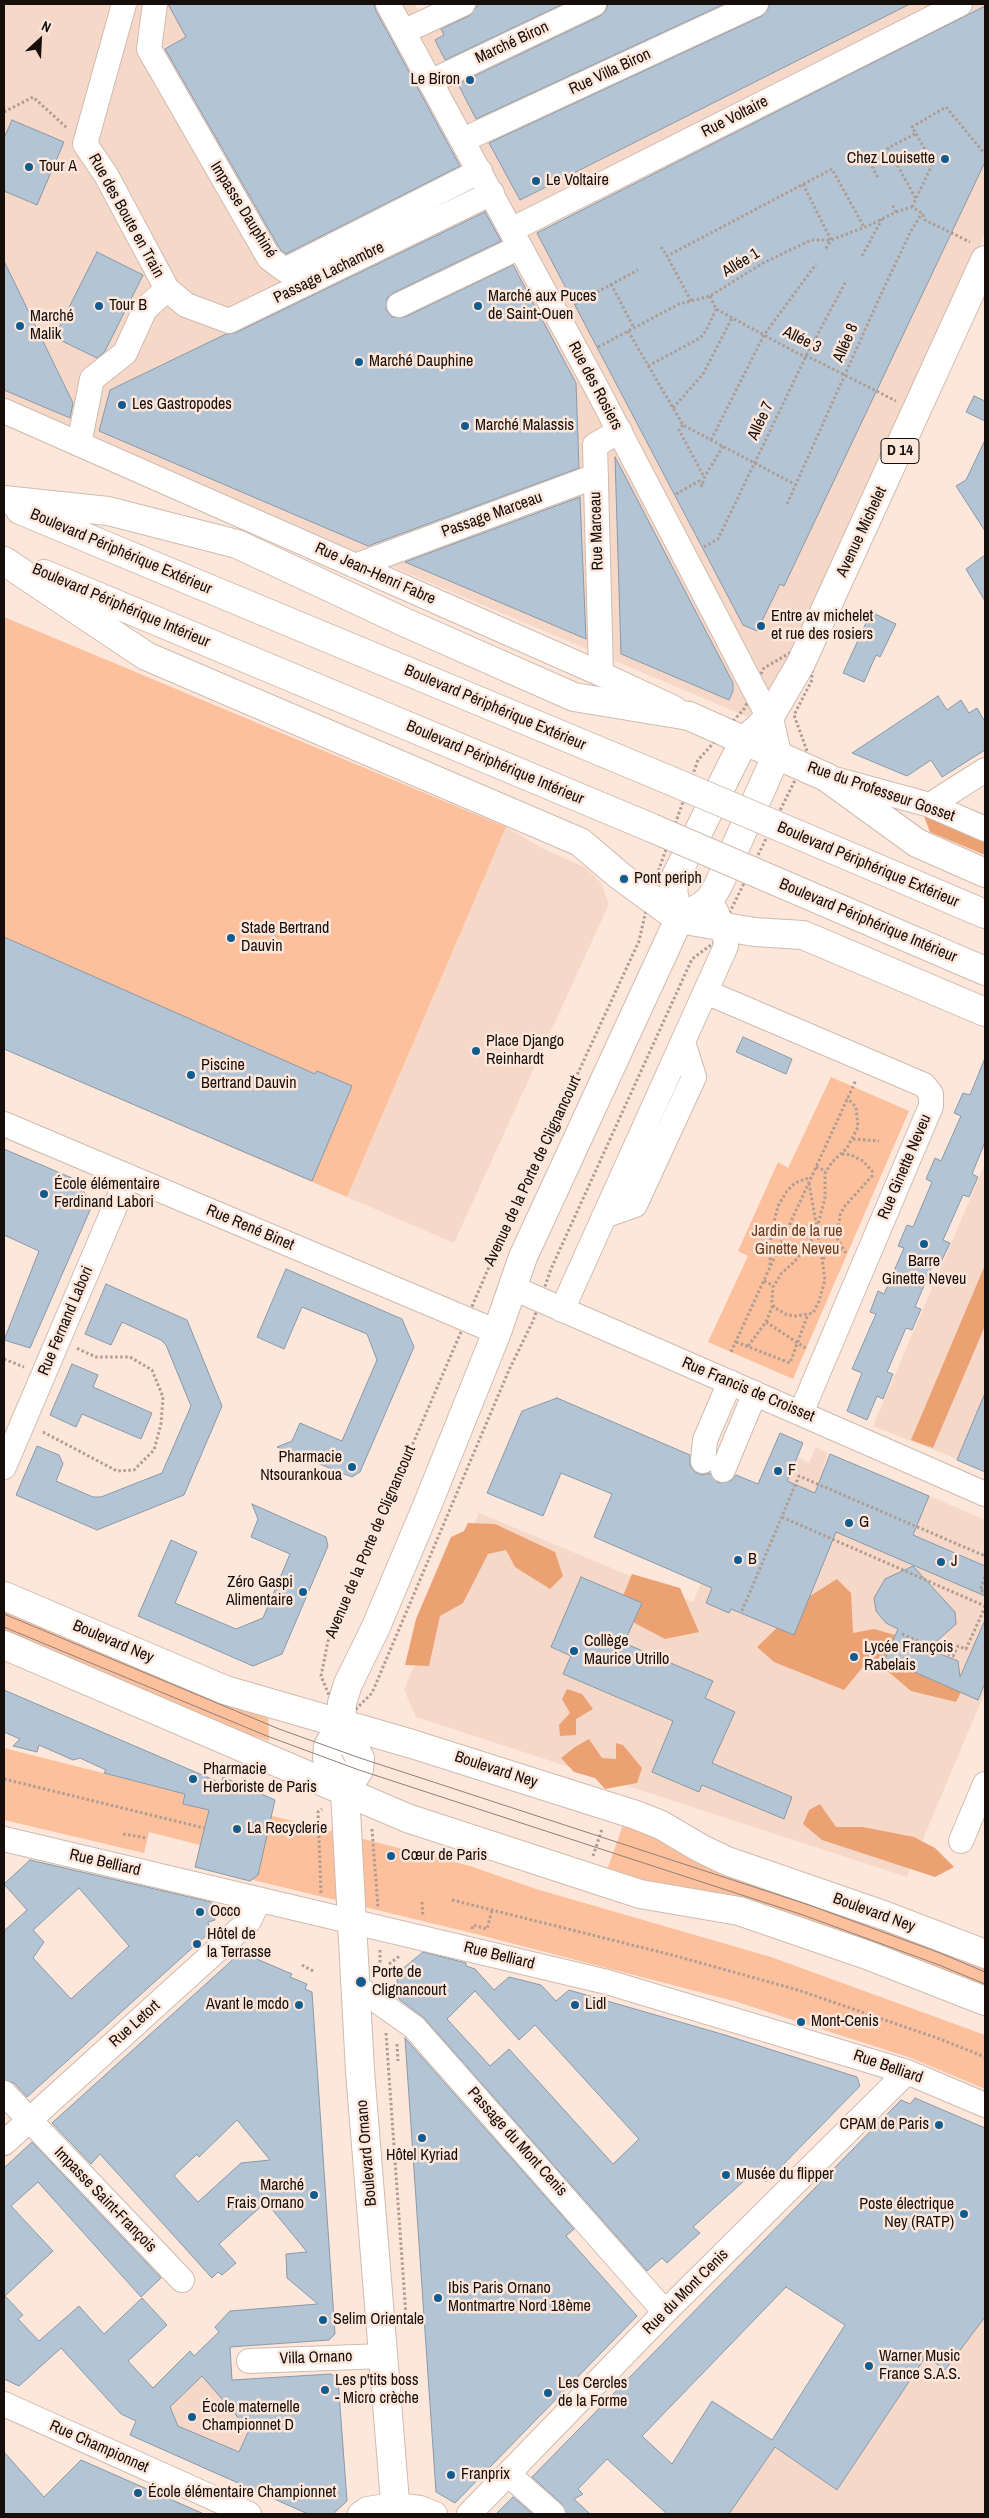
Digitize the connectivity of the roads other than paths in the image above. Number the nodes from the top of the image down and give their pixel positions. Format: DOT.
graph roads {
  1 [pos="124,4"];
  2 [pos="155,4"];
  3 [pos="388,4"];
  4 [pos="463,4"];
  5 [pos="594,4"];
  6 [pos="756,4"];
  7 [pos="960,4"];
  8 [pos="567,10"];
  9 [pos="402,32"];
  10 [pos="430,82"];
  11 [pos="463,140"];
  12 [pos="480,171"];
  13 [pos="492,193"];
  14 [pos="516,239"];
  15 [pos="981,253"];
  16 [pos="167,289"];
  17 [pos="399,305"];
  18 [pos="4,411"];
  19 [pos="620,431"];
  20 [pos="79,444"];
  21 [pos="596,476"];
  22 [pos="4,502"];
  23 [pos="4,557"];
  24 [pos="4,561"];
  25 [pos="355,566"];
  26 [pos="601,674"];
  27 [pos="689,716"];
  28 [pos="770,718"];
  29 [pos="734,736"];
  30 [pos="777,754"];
  31 [pos="985,770"];
  32 [pos="826,777"];
  33 [pos="939,800"];
  34 [pos="985,829"];
  35 [pos="985,872"];
  36 [pos="710,899"];
  37 [pos="985,914"];
  38 [pos="679,919"];
  39 [pos="723,926"];
  40 [pos="985,971"];
  41 [pos="706,992"];
  42 [pos="985,1012"];
  43 [pos="683,1042"];
  44 [pos="4,1124"];
  45 [pos="658,1156"];
  46 [pos="128,1176"];
  47 [pos="622,1176"];
  48 [pos="647,1179"];
  49 [pos="604,1216"];
  50 [pos="511,1287"];
  51 [pos="562,1310"];
  52 [pos="497,1332"];
  53 [pos="730,1382"];
  54 [pos="755,1393"];
  55 [pos="801,1413"];
  56 [pos="4,1467"];
  57 [pos="985,1494"];
  58 [pos="4,1596"];
  59 [pos="4,1645"];
  60 [pos="341,1724"];
  61 [pos="985,1784"];
  62 [pos="345,1792"];
  63 [pos="4,1839"];
  64 [pos="961,1841"];
  65 [pos="259,1900"];
  66 [pos="352,1922"];
  67 [pos="985,1954"];
  68 [pos="356,1986"];
  69 [pos="985,2000"];
  70 [pos="907,2072"];
  71 [pos="4,2093"];
  72 [pos="985,2105"];
  73 [pos="29,2120"];
  74 [pos="4,2143"];
  75 [pos="182,2280"];
  76 [pos="665,2312"];
  77 [pos="384,2356"];
  78 [pos="249,2361"];
  79 [pos="14,2409"];
  80 [pos="508,2474"];
  81 [pos="395,2510"];
  82 [pos="249,2514"];
  83 [pos="360,2514"];
  84 [pos="435,2514"];
  85 [pos="469,2514"];
  86 [pos="553,2514"];
  1 -- 16 [label="street, Rue des Boute en Train"];
  2 -- 12 [label="street, Impasse Dauphiné"];
  3 -- 9 [label="street, Rue des Rosiers"];
  4 -- 9 [label="street"];
  5 -- 8 [label="street, Marché Biron"];
  6 -- 11 [label="street, Rue Villa Biron"];
  7 -- 14 [label="street, Rue Voltaire"];
  8 -- 10 [label="street, Marché Biron"];
  9 -- 10 [label="street, Rue des Rosiers"];
  10 -- 11 [label="street, Rue des Rosiers"];
  11 -- 12 [label="street, Rue des Rosiers"];
  12 -- 13 [label="street, Rue des Rosiers"];
  13 -- 14 [label="street, Rue des Rosiers"];
  13 -- 16 [label="street, Passage Lachambre"];
  14 -- 17 [label="street, Rue Voltaire"];
  14 -- 19 [label="street, Rue des Rosiers"];
  15 -- 28 [label="main road, Avenue Michelet / D 14"];
  16 -- 20 [label="street"];
  18 -- 20 [label="street, Rue Jean-Henri Fabre"];
  19 -- 21 [label="street, Rue Marceau"];
  19 -- 28 [label="street, Rue des Rosiers"];
  20 -- 25 [label="street, Rue Jean-Henri Fabre"];
  21 -- 25 [label="street, Passage Marceau"];
  21 -- 26 [label="street, Rue Marceau"];
  22 -- 27 [label="main road"];
  22 -- 37 [label="main road, Boulevard Périphérique Extérieur, bridge"];
  23 -- 40 [label="main road, Boulevard Périphérique Intérieur, bridge"];
  24 -- 38 [label="main road"];
  25 -- 26 [label="street, Rue Jean-Henri Fabre"];
  26 -- 27 [label="street, Rue Jean-Henri Fabre"];
  27 -- 29 [label="main road, Rue Jean-Henri Fabre"];
  28 -- 29 [label="main road"];
  28 -- 30 [label="main road"];
  29 -- 30 [label="main road, Rue du Professeur Gosset"];
  29 -- 38 [label="main road"];
  30 -- 32 [label="main road, Rue du Professeur Gosset"];
  30 -- 36 [label="main road"];
  31 -- 33 [label="street"];
  32 -- 33 [label="street, Rue du Professeur Gosset"];
  32 -- 35 [label="main road"];
  33 -- 34 [label="street, Rue du Professeur Gosset"];
  36 -- 38 [label="main road"];
  36 -- 39 [label="street"];
  38 -- 39 [label="main road"];
  38 -- 50 [label="main road, Avenue de la Porte de Clignancourt"];
  39 -- 41 [label="street"];
  39 -- 42 [label="main road"];
  41 -- 43 [label="street"];
  41 -- 55 [label="street, Rue Ginette Neveu"];
  43 -- 45 [label="street"];
  43 -- 47 [label="street"];
  44 -- 46 [label="street, Rue René Binet"];
  45 -- 47 [label="street"];
  45 -- 48 [label="street"];
  46 -- 52 [label="street, Rue René Binet"];
  46 -- 56 [label="street, Rue Fernand Labori"];
  47 -- 48 [label="street"];
  47 -- 49 [label="street"];
  48 -- 49 [label="street"];
  49 -- 51 [label="street"];
  50 -- 51 [label="street, Rue Francis de Croisset"];
  50 -- 52 [label="main road, Avenue de la Porte de Clignancourt"];
  51 -- 53 [label="street, Rue Francis de Croisset"];
  52 -- 60 [label="main road, Avenue de la Porte de Clignancourt"];
  53 -- 54 [label="street, Rue Francis de Croisset"];
  53 -- 54 [label="street"];
  54 -- 55 [label="street, Rue Francis de Croisset"];
  55 -- 57 [label="street, Rue Francis de Croisset"];
  58 -- 60 [label="main road, Boulevard Ney"];
  59 -- 62 [label="main road"];
  60 -- 62 [label="main road"];
  60 -- 67 [label="main road, Boulevard Ney"];
  61 -- 64 [label="street"];
  62 -- 66 [label="main road, Boulevard Ornano"];
  62 -- 69 [label="main road"];
  63 -- 65 [label="street, Rue Belliard"];
  65 -- 66 [label="street, Rue Belliard"];
  65 -- 73 [label="street, Rue Letort"];
  66 -- 68 [label="main road, Boulevard Ornano"];
  66 -- 70 [label="street, Rue Belliard"];
  68 -- 76 [label="street, Passage du Mont Cenis"];
  68 -- 77 [label="main road, Boulevard Ornano"];
  70 -- 72 [label="street, Rue Belliard"];
  70 -- 76 [label="street, Rue du Mont Cenis"];
  71 -- 73 [label="street, Impasse Saint-François"];
  73 -- 74 [label="street, Rue Letort"];
  73 -- 75 [label="street, Impasse Saint-François"];
  76 -- 80 [label="street, Rue du Mont Cenis"];
  77 -- 78 [label="street, Villa Ornano"];
  77 -- 81 [label="main road, Boulevard Ornano"];
  79 -- 82 [label="street, Rue Championnet"];
  80 -- 85 [label="street, Rue du Mont Cenis"];
  80 -- 86 [label="street"];
  81 -- 83 [label="street"];
  81 -- 84 [label="street"];
}
